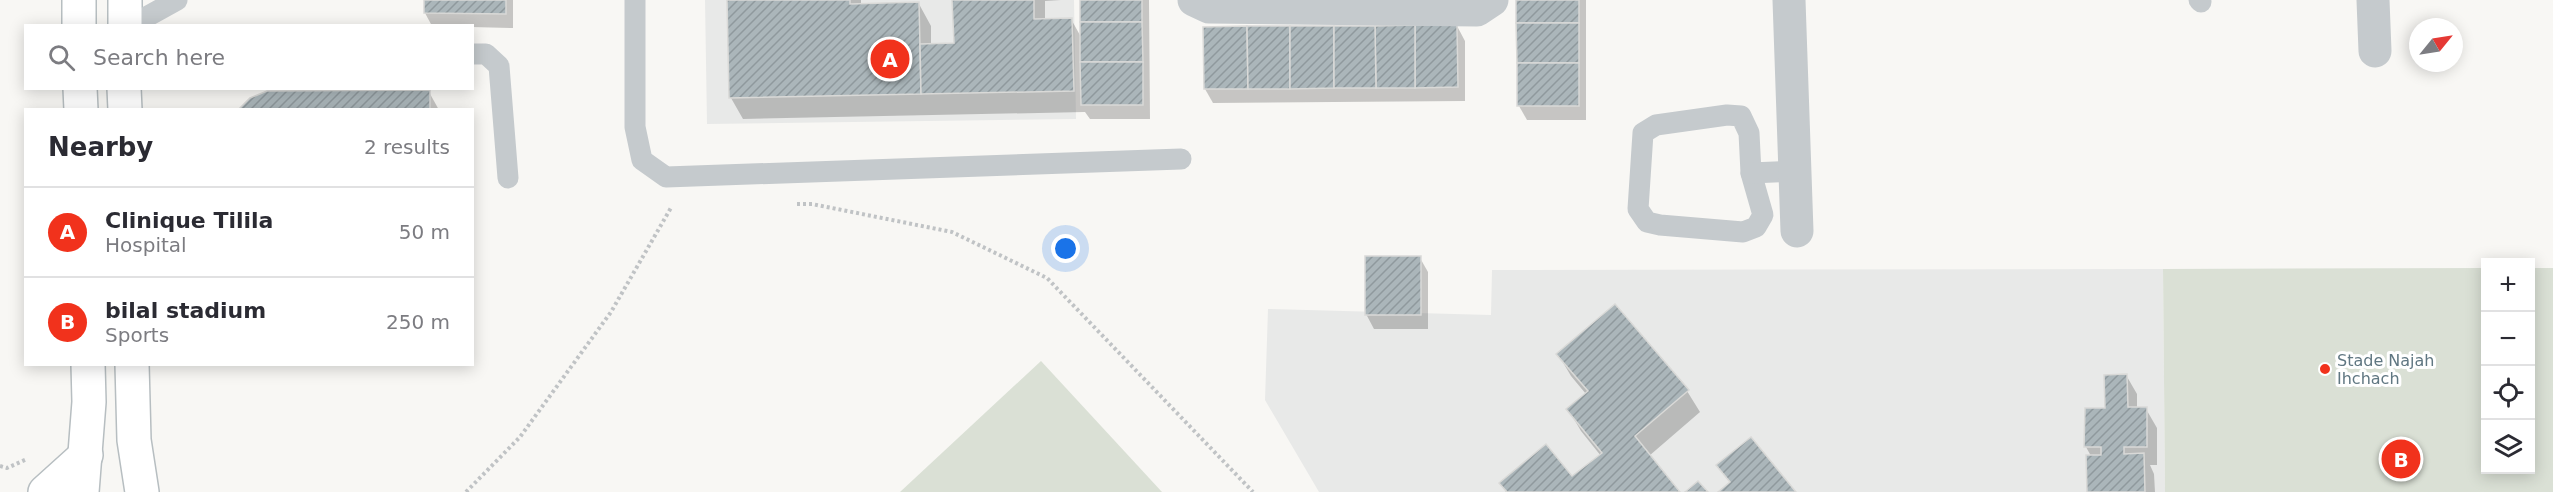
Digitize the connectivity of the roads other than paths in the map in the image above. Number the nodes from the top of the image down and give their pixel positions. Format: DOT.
graph roads {
  1 [pos="79,0"];
  2 [pos="125,0"];
  3 [pos="177,0"];
  4 [pos="635,0"];
  5 [pos="1194,0"];
  6 [pos="1492,0"];
  7 [pos="1788,0"];
  8 [pos="2373,0"];
  9 [pos="79,24"];
  10 [pos="125,24"];
  11 [pos="134,24"];
  12 [pos="2375,51"];
  13 [pos="474,54"];
  14 [pos="80,90"];
  15 [pos="124,90"];
  16 [pos="81,108"];
  17 [pos="125,108"];
  18 [pos="1181,159"];
  19 [pos="1795,171"];
  20 [pos="1751,173"];
  21 [pos="508,178"];
  22 [pos="1797,231"];
  23 [pos="88,366"];
  24 [pos="132,366"];
  25 [pos="86,455"];
  26 [pos="45,492"];
  27 [pos="82,492"];
  28 [pos="142,492"];
  1 -- 9 [label="main road"];
  2 -- 10 [label="main road"];
  3 -- 11 [label="lane"];
  4 -- 18 [label="lane"];
  5 -- 6 [label="street"];
  7 -- 19 [label="street"];
  8 -- 12 [label="street"];
  13 -- 21 [label="lane"];
  14 -- 16 [label="main road"];
  15 -- 17 [label="main road"];
  19 -- 20 [label="lane"];
  19 -- 22 [label="street"];
  20 -- 20 [label="lane"];
  23 -- 25 [label="main road"];
  24 -- 28 [label="main road"];
  25 -- 26 [label="main road"];
  25 -- 27 [label="main road"];
}
